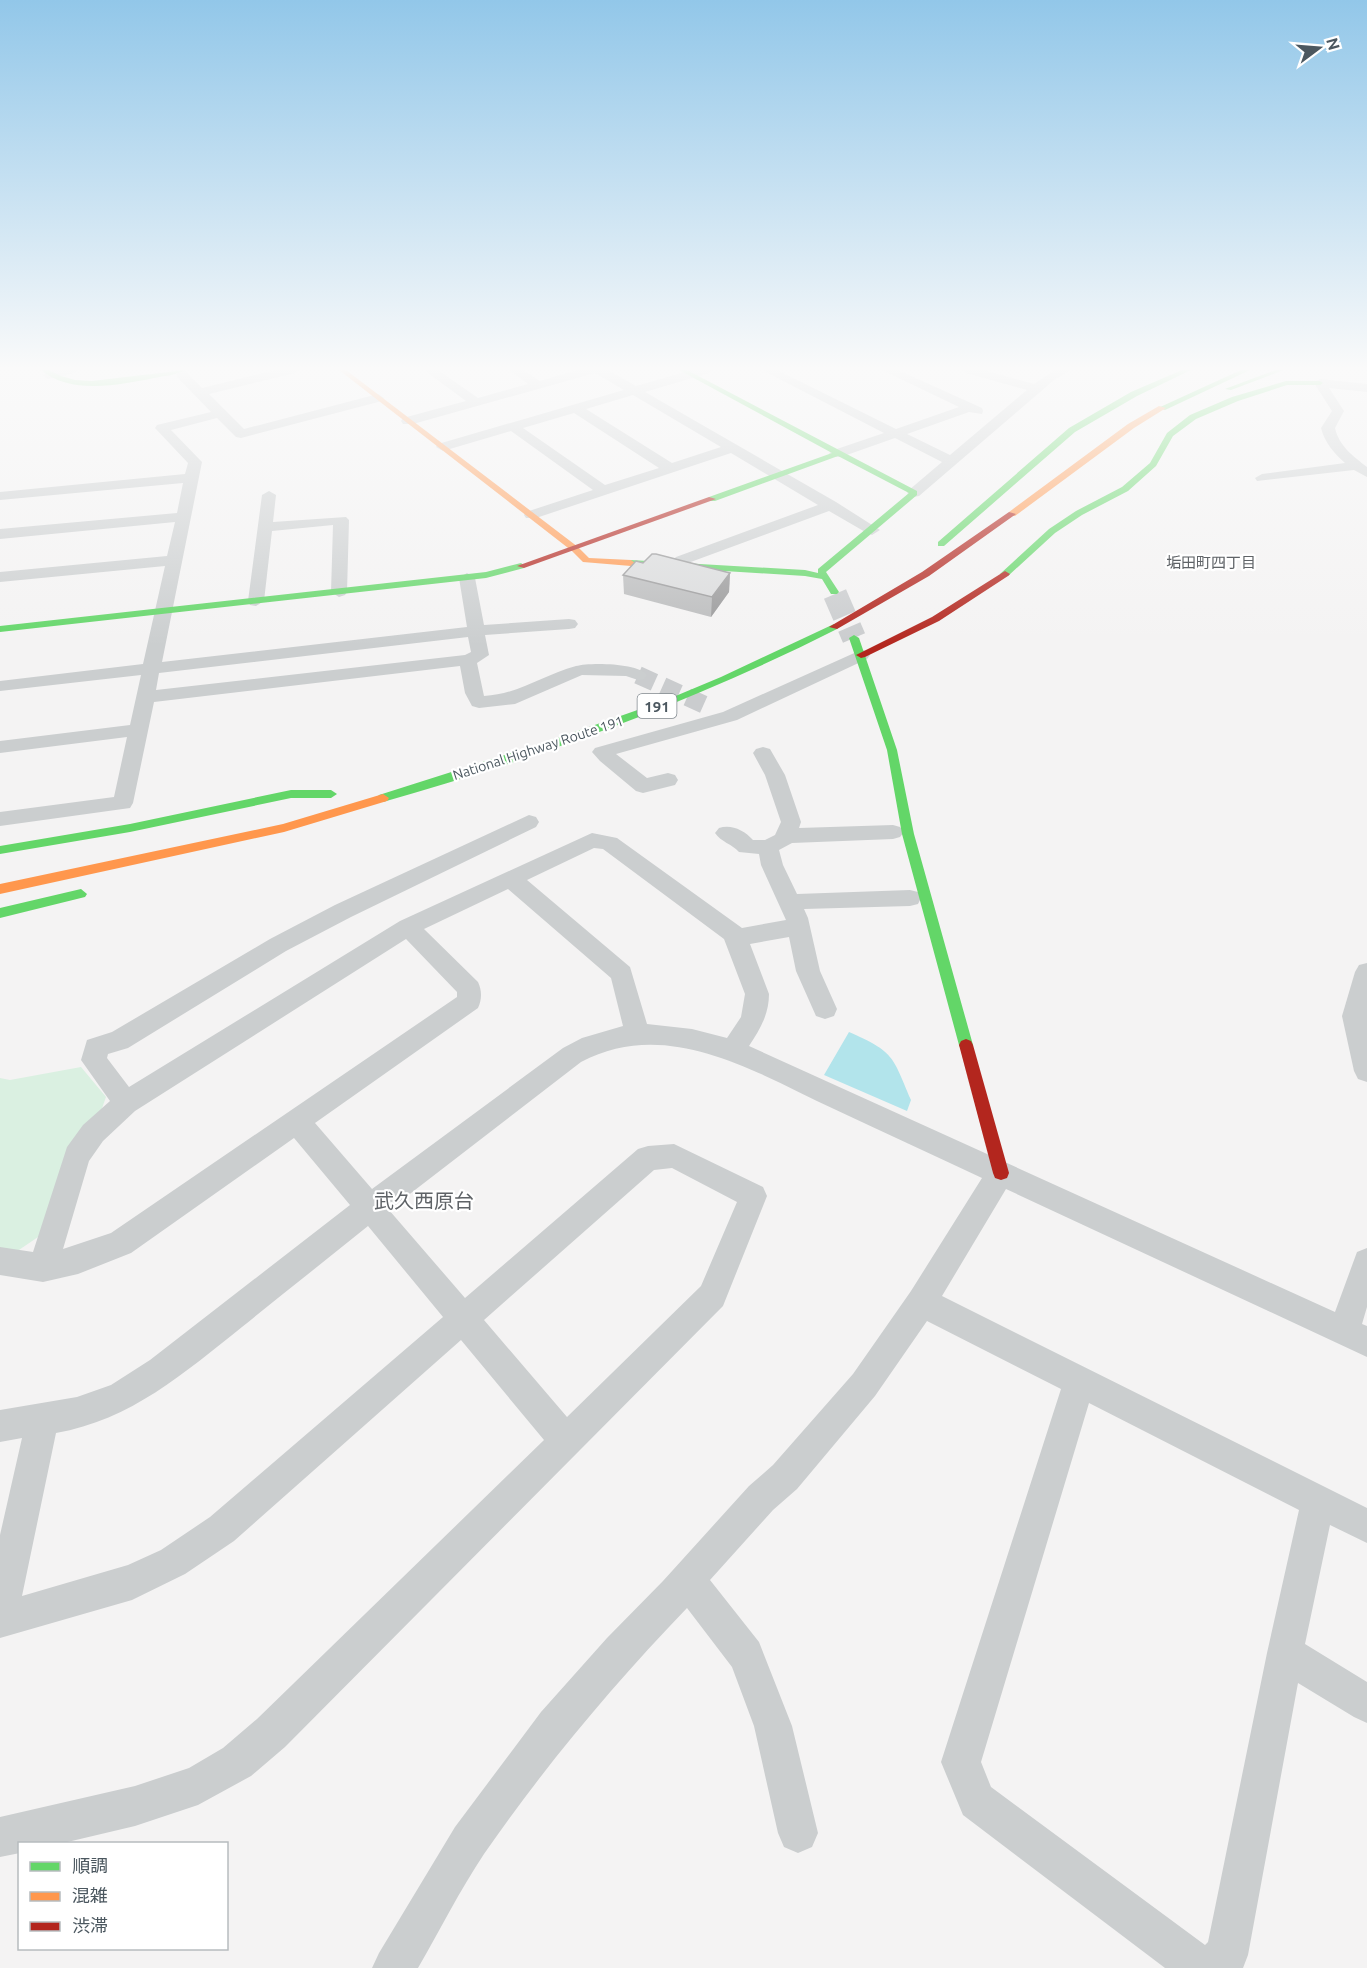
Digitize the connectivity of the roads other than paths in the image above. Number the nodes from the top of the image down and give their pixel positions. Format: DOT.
graph roads {
  1 [pos="195,462"];
  2 [pos="462,462"];
  3 [pos="563,462"];
  4 [pos="660,462"];
  5 [pos="692,462"];
  6 [pos="755,462"];
  7 [pos="816,462"];
  8 [pos="852,462"];
  9 [pos="949,462"];
  10 [pos="1035,462"];
  11 [pos="1056,462"];
  12 [pos="1093,462"];
  13 [pos="1152,462"];
  14 [pos="671,469"];
  15 [pos="1362,469"];
  16 [pos="779,476"];
  17 [pos="192,478"];
  18 [pos="1262,478"];
  19 [pos="604,491"];
  20 [pos="914,493"];
  21 [pos="269,495"];
  22 [pos="0,496"];
  23 [pos="831,505"];
  24 [pos="531,515"];
  25 [pos="185,517"];
  26 [pos="265,527"];
  27 [pos="872,530"];
  28 [pos="0,534"];
  29 [pos="575,549"];
  30 [pos="176,560"];
  31 [pos="676,565"];
  32 [pos="0,577"];
  33 [pos="823,577"];
  34 [pos="467,578"];
  35 [pos="339,592"];
  36 [pos="836,594"];
  37 [pos="256,601"];
  38 [pos="164,611"];
  39 [pos="570,625"];
  40 [pos="0,628"];
  41 [pos="476,631"];
  42 [pos="857,647"];
  43 [pos="468,660"];
  44 [pos="153,668"];
  45 [pos="638,675"];
  46 [pos="0,686"];
  47 [pos="146,697"];
  48 [pos="705,705"];
  49 [pos="730,716"];
  50 [pos="138,730"];
  51 [pos="0,747"];
  52 [pos="763,753"];
  53 [pos="523,755"];
  54 [pos="668,780"];
  55 [pos="0,819"];
  56 [pos="529,822"];
  57 [pos="223,823"];
  58 [pos="726,832"];
  59 [pos="893,832"];
  60 [pos="777,841"];
  61 [pos="0,850"];
  62 [pos="214,858"];
  63 [pos="510,878"];
  64 [pos="0,889"];
  65 [pos="98,890"];
  66 [pos="910,898"];
  67 [pos="796,903"];
  68 [pos="0,914"];
  69 [pos="408,927"];
  70 [pos="798,927"];
  71 [pos="735,938"];
  72 [pos="1367,972"];
  73 [pos="825,1009"];
  74 [pos="637,1034"];
  75 [pos="732,1050"];
  76 [pos="1367,1071"];
  77 [pos="126,1102"];
  78 [pos="296,1120"];
  79 [pos="1001,1173"];
  80 [pos="369,1208"];
  81 [pos="0,1261"];
  82 [pos="1367,1262"];
  83 [pos="43,1268"];
  84 [pos="922,1302"];
  85 [pos="462,1318"];
  86 [pos="1355,1337"];
  87 [pos="1080,1380"];
  88 [pos="43,1419"];
  89 [pos="0,1426"];
  90 [pos="566,1440"];
  91 [pos="1318,1500"];
  92 [pos="1367,1526"];
  93 [pos="687,1579"];
  94 [pos="0,1612"];
  95 [pos="0,1620"];
  96 [pos="1285,1653"];
  97 [pos="1367,1704"];
  98 [pos="798,1833"];
  99 [pos="0,1837"];
  100 [pos="394,1968"];
  101 [pos="1200,1968"];
  102 [pos="1208,1968"];
  1 -- 17 [label="street"];
  2 -- 24 [label="main road"];
  3 -- 19 [label="street"];
  4 -- 14 [label="street"];
  5 -- 14 [label="street"];
  6 -- 16 [label="street"];
  7 -- 16 [label="main road"];
  8 -- 20 [label="main road"];
  9 -- 20 [label="street"];
  10 -- 11 [label="main road"];
  12 -- 53 [label="main road, National Highway Route 191 / 191"];
  13 -- 42 [label="main road"];
  14 -- 19 [label="street"];
  15 -- 18 [label="street"];
  16 -- 23 [label="street"];
  16 -- 29 [label="main road"];
  17 -- 22 [label="street"];
  17 -- 25 [label="street"];
  19 -- 24 [label="street"];
  20 -- 27 [label="main road"];
  21 -- 26 [label="street"];
  23 -- 27 [label="street"];
  23 -- 31 [label="street"];
  24 -- 29 [label="main road"];
  25 -- 28 [label="street"];
  25 -- 30 [label="street"];
  26 -- 35 [label="street"];
  26 -- 37 [label="street"];
  27 -- 33 [label="main road"];
  29 -- 31 [label="main road"];
  29 -- 34 [label="main road"];
  30 -- 32 [label="street"];
  30 -- 38 [label="street"];
  31 -- 33 [label="main road"];
  33 -- 36 [label="main road"];
  34 -- 35 [label="main road"];
  34 -- 41 [label="street"];
  35 -- 37 [label="main road"];
  37 -- 38 [label="main road"];
  38 -- 40 [label="main road"];
  38 -- 44 [label="street"];
  39 -- 41 [label="street"];
  41 -- 43 [label="street"];
  41 -- 44 [label="street"];
  42 -- 49 [label="street"];
  42 -- 79 [label="main road"];
  43 -- 45 [label="street"];
  43 -- 47 [label="street"];
  44 -- 46 [label="street"];
  44 -- 47 [label="street"];
  47 -- 50 [label="street"];
  48 -- 49 [label="street"];
  49 -- 54 [label="street"];
  50 -- 51 [label="street"];
  50 -- 55 [label="street"];
  52 -- 60 [label="street"];
  53 -- 62 [label="main road"];
  53 -- 64 [label="main road, National Highway Route 191 / 191"];
  56 -- 77 [label="street"];
  57 -- 61 [label="main road"];
  58 -- 60 [label="street"];
  59 -- 60 [label="street"];
  60 -- 67 [label="street"];
  63 -- 69 [label="street"];
  63 -- 71 [label="street"];
  63 -- 74 [label="street"];
  65 -- 68 [label="main road"];
  66 -- 67 [label="street"];
  67 -- 70 [label="street"];
  69 -- 77 [label="street"];
  69 -- 78 [label="street"];
  70 -- 71 [label="street"];
  70 -- 73 [label="street"];
  71 -- 75 [label="street"];
  72 -- 76 [label="street"];
  74 -- 75 [label="street"];
  74 -- 80 [label="street"];
  75 -- 79 [label="street"];
  77 -- 83 [label="street"];
  78 -- 80 [label="street"];
  78 -- 83 [label="street"];
  79 -- 84 [label="street"];
  79 -- 86 [label="street"];
  80 -- 85 [label="street"];
  80 -- 88 [label="street"];
  81 -- 83 [label="street"];
  82 -- 86 [label="street"];
  84 -- 87 [label="street"];
  84 -- 93 [label="street"];
  85 -- 90 [label="street"];
  85 -- 90 [label="street"];
  85 -- 95 [label="street"];
  87 -- 91 [label="street"];
  87 -- 101 [label="street"];
  88 -- 89 [label="street"];
  88 -- 94 [label="street"];
  90 -- 99 [label="street"];
  91 -- 92 [label="street"];
  91 -- 96 [label="street"];
  93 -- 98 [label="street"];
  93 -- 100 [label="street"];
  96 -- 97 [label="street"];
  96 -- 102 [label="street"];
}
